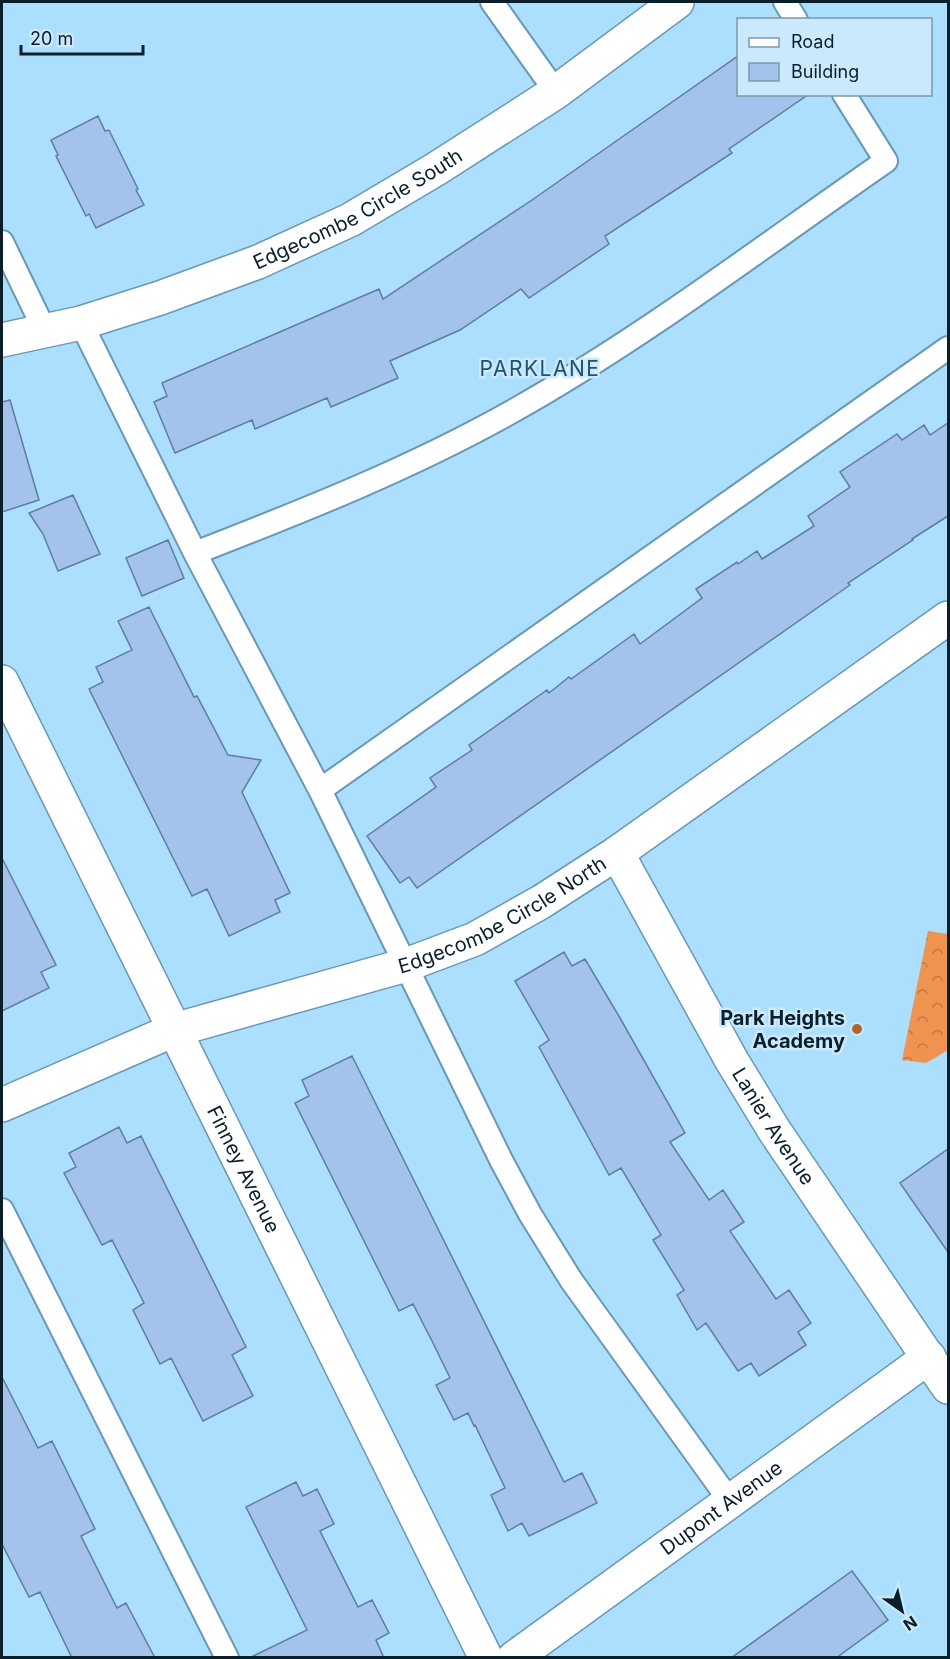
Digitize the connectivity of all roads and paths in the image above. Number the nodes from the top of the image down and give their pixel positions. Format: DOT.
graph roads {
  1 [pos="492,2"];
  2 [pos="677,2"];
  3 [pos="785,2"];
  4 [pos="795,18"];
  5 [pos="556,92"];
  6 [pos="845,96"];
  7 [pos="2,242"];
  8 [pos="81,322"];
  9 [pos="45,331"];
  10 [pos="2,340"];
  11 [pos="948,348"];
  12 [pos="195,554"];
  13 [pos="948,618"];
  14 [pos="2,682"];
  15 [pos="320,789"];
  16 [pos="617,853"];
  17 [pos="406,965"];
  18 [pos="174,1030"];
  19 [pos="2,1105"];
  20 [pos="2,1210"];
  21 [pos="928,1357"];
  22 [pos="948,1387"];
  23 [pos="730,1501"];
  24 [pos="227,1658"];
  25 [pos="486,1658"];
  26 [pos="514,1658"];
  1 -- 5 [label="lane"];
  2 -- 5 [label="street, Edgecombe Circle South"];
  3 -- 4 [label="lane"];
  5 -- 8 [label="street, Edgecombe Circle South"];
  6 -- 12 [label="lane"];
  7 -- 9 [label="lane"];
  8 -- 9 [label="street, Edgecombe Circle South"];
  8 -- 12 [label="lane"];
  9 -- 10 [label="street, Edgecombe Circle South"];
  11 -- 15 [label="lane"];
  12 -- 15 [label="lane"];
  13 -- 16 [label="street, Edgecombe Circle North"];
  14 -- 18 [label="street, Finney Avenue"];
  15 -- 17 [label="lane"];
  16 -- 17 [label="street, Edgecombe Circle North"];
  16 -- 21 [label="street, Lanier Avenue"];
  17 -- 18 [label="street, Edgecombe Circle North"];
  17 -- 23 [label="lane"];
  18 -- 19 [label="street, Edgecombe Circle North"];
  18 -- 25 [label="street, Finney Avenue"];
  20 -- 24 [label="lane"];
  21 -- 22 [label="street, Lanier Avenue"];
  21 -- 23 [label="street, Dupont Avenue"];
  23 -- 26 [label="street, Dupont Avenue"];
}
